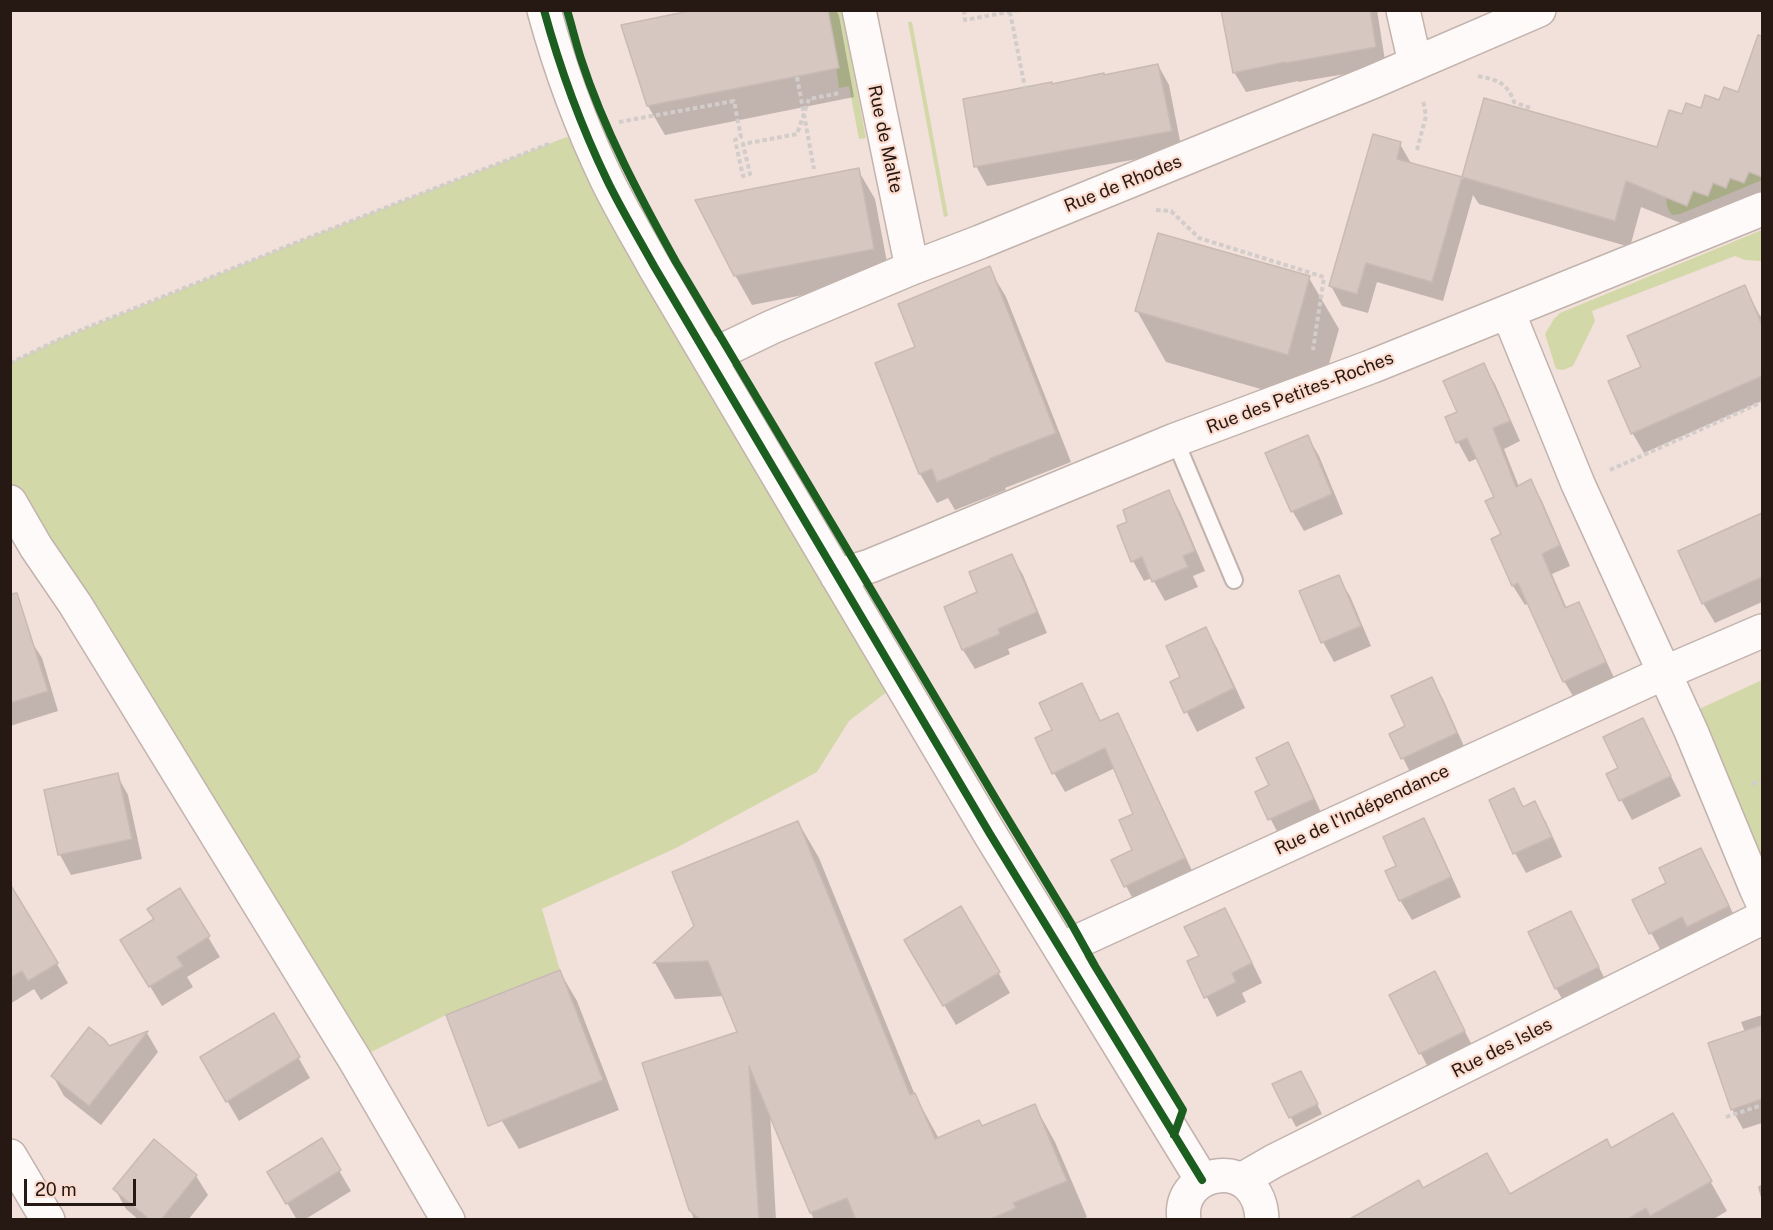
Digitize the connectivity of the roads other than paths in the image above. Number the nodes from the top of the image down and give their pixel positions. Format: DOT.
graph roads {
  1 [pos="544,10"];
  2 [pos="859,10"];
  3 [pos="1403,10"];
  4 [pos="1539,10"];
  5 [pos="1415,63"];
  6 [pos="1762,209"];
  7 [pos="912,268"];
  8 [pos="1508,312"];
  9 [pos="710,362"];
  10 [pos="1175,440"];
  11 [pos="10,501"];
  12 [pos="23,550"];
  13 [pos="837,576"];
  14 [pos="1234,580"];
  15 [pos="1762,631"];
  16 [pos="1664,673"];
  17 [pos="1762,901"];
  18 [pos="1762,918"];
  19 [pos="1061,949"];
  20 [pos="14,1167"];
  21 [pos="1202,1180"];
  22 [pos="1241,1180"];
  23 [pos="48,1220"];
  24 [pos="448,1220"];
  25 [pos="1184,1220"];
  26 [pos="1262,1220"];
  1 -- 9 [label="street"];
  2 -- 7 [label="street, Rue de Malte"];
  3 -- 5 [label="street"];
  4 -- 5 [label="street, Rue de Rhodes"];
  5 -- 7 [label="street, Rue de Rhodes"];
  6 -- 8 [label="street, Rue des Petites-Roches"];
  7 -- 9 [label="street, Rue de Rhodes"];
  8 -- 10 [label="street, Rue des Petites-Roches"];
  8 -- 16 [label="street"];
  9 -- 13 [label="street"];
  10 -- 13 [label="street, Rue des Petites-Roches"];
  10 -- 14 [label="lane"];
  11 -- 12 [label="street"];
  12 -- 24 [label="street"];
  13 -- 19 [label="street"];
  15 -- 16 [label="street, Rue de l'Indépendance"];
  16 -- 17 [label="street"];
  16 -- 19 [label="street, Rue de l'Indépendance"];
  18 -- 22 [label="street, Rue des Isles"];
  19 -- 21 [label="street"];
  20 -- 23 [label="street"];
  21 -- 22 [label="street"];
  21 -- 25 [label="street"];
  22 -- 26 [label="street"];
}
